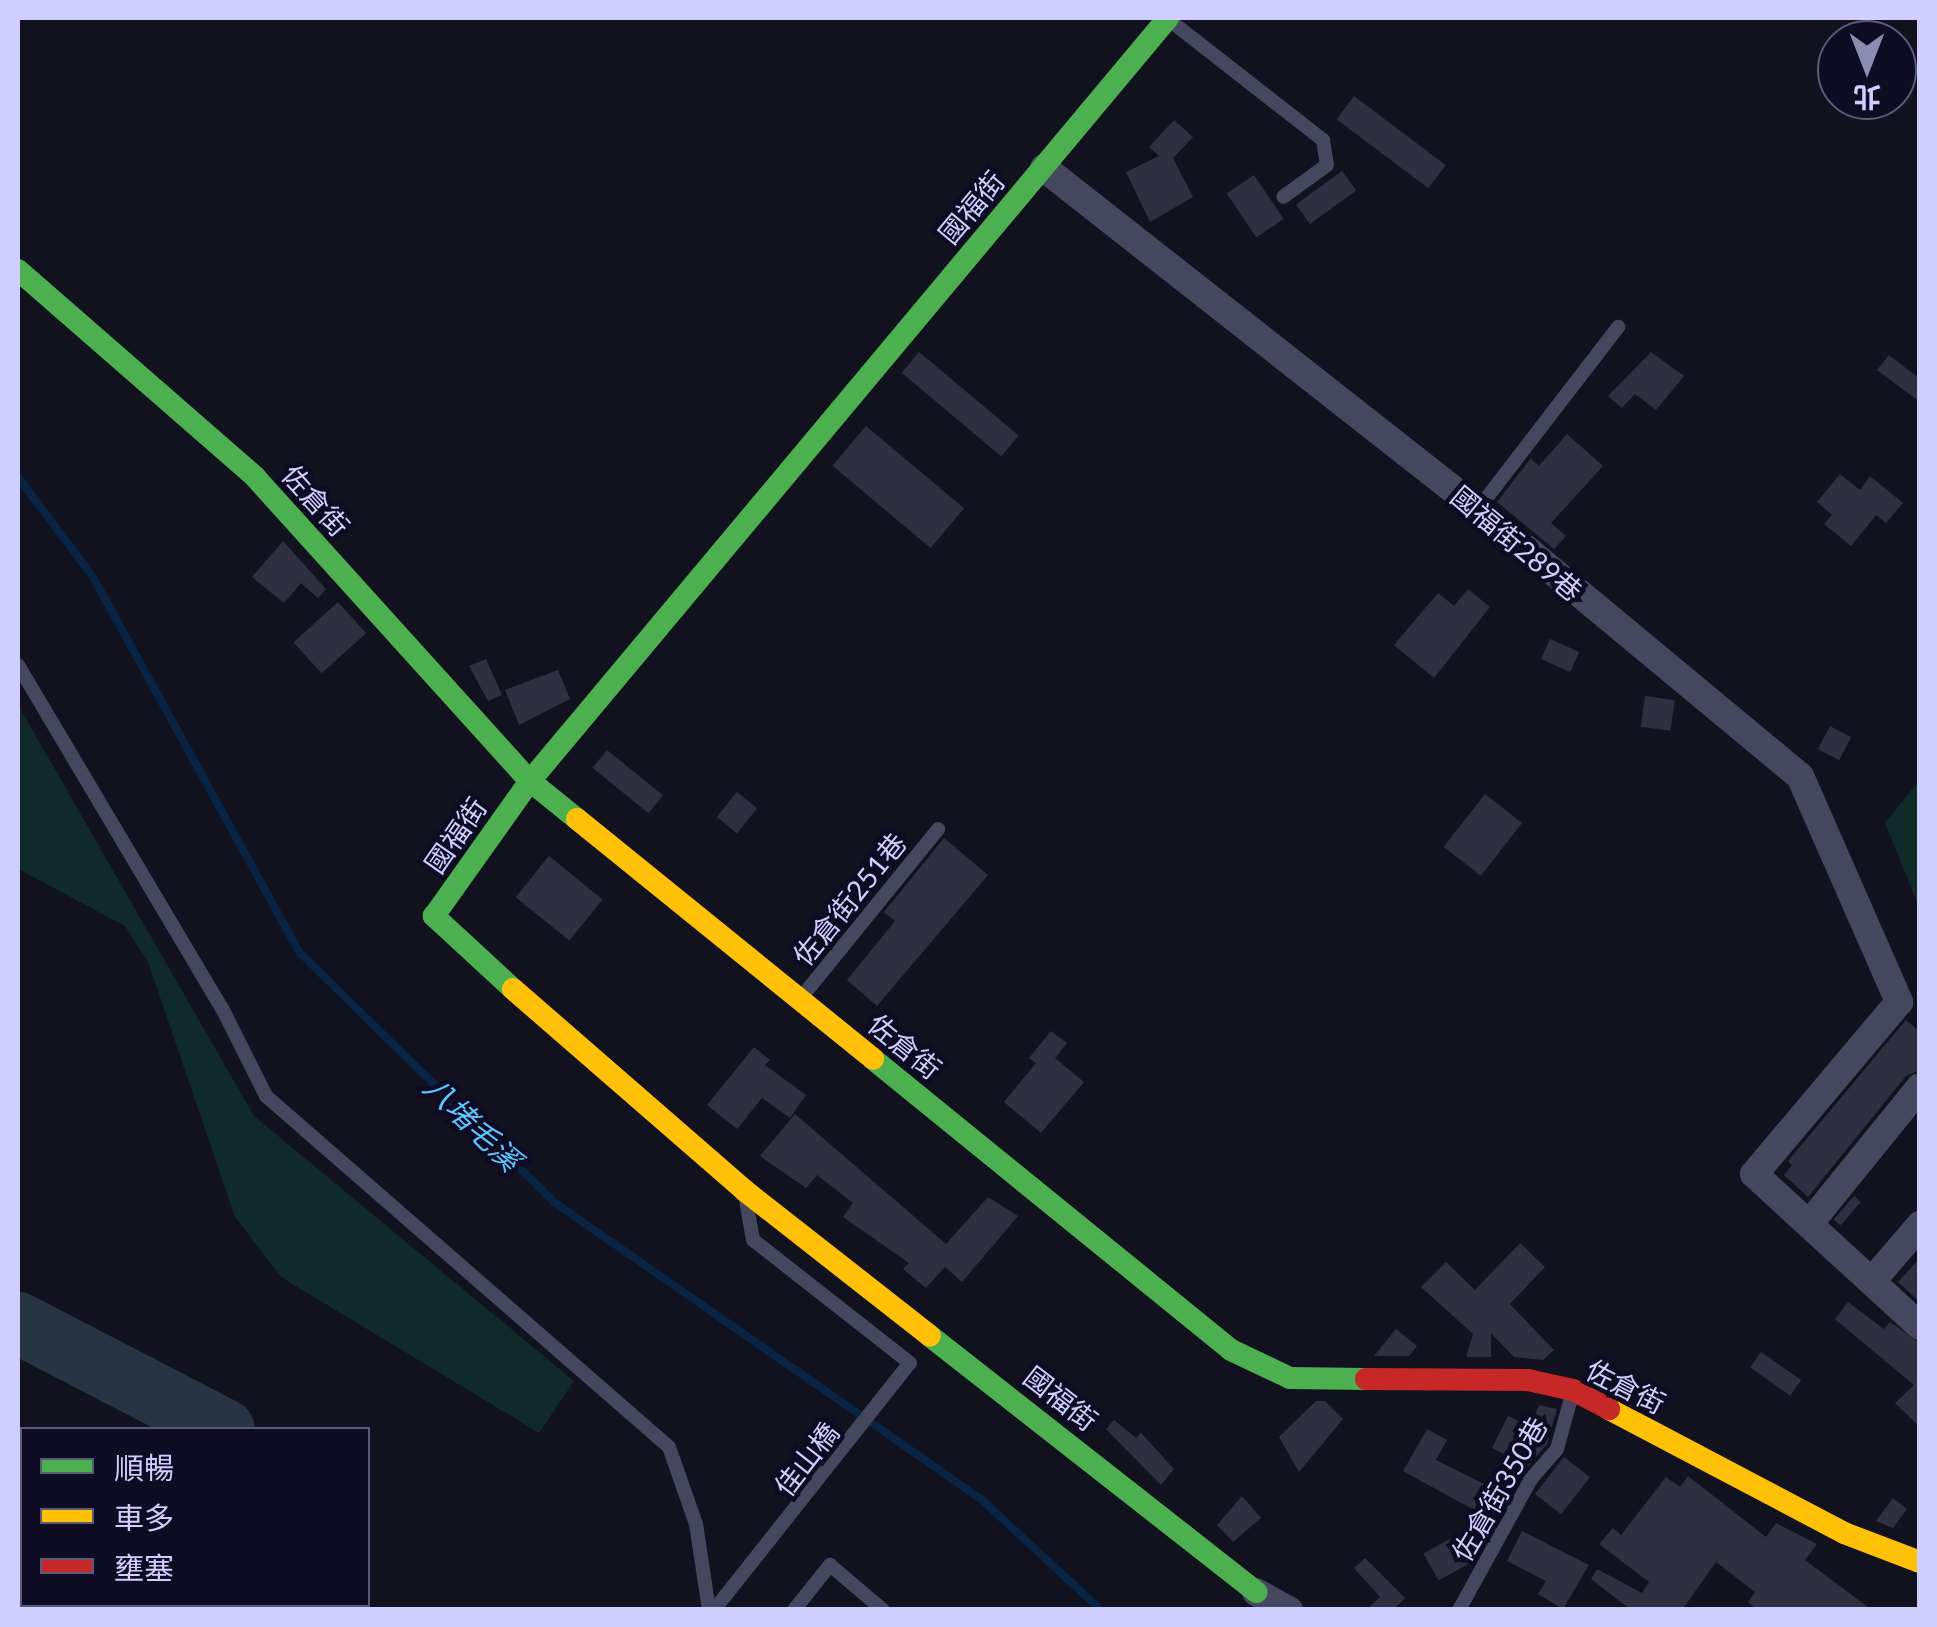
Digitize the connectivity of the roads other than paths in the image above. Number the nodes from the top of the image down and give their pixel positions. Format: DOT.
graph roads {
  1 [pos="1165,19"];
  2 [pos="1044,168"];
  3 [pos="1283,197"];
  4 [pos="18,270"];
  5 [pos="1618,327"];
  6 [pos="1478,508"];
  7 [pos="18,665"];
  8 [pos="530,781"];
  9 [pos="938,829"];
  10 [pos="800,1000"];
  11 [pos="1920,1087"];
  12 [pos="744,1190"];
  13 [pos="1809,1224"];
  14 [pos="1920,1225"];
  15 [pos="1872,1282"];
  16 [pos="1920,1326"];
  17 [pos="1574,1390"];
  18 [pos="1920,1562"];
  19 [pos="1256,1592"];
  20 [pos="712,1610"];
  21 [pos="794,1610"];
  22 [pos="882,1610"];
  23 [pos="1289,1610"];
  24 [pos="1459,1610"];
  1 -- 2 [label="street, 國福街"];
  1 -- 3 [label="lane"];
  2 -- 6 [label="street, 國福街289巷"];
  2 -- 8 [label="street, 國福街"];
  4 -- 8 [label="street, 佐倉街"];
  5 -- 6 [label="lane"];
  6 -- 13 [label="street, 國福街289巷"];
  7 -- 20 [label="lane"];
  8 -- 10 [label="street, 佐倉街"];
  8 -- 12 [label="street, 國福街"];
  9 -- 10 [label="lane, 佐倉街251巷"];
  10 -- 17 [label="street, 佐倉街"];
  11 -- 13 [label="street"];
  12 -- 19 [label="street, 國福街"];
  12 -- 20 [label="lane, 佳山橋"];
  13 -- 15 [label="street"];
  14 -- 15 [label="street"];
  15 -- 16 [label="street"];
  17 -- 18 [label="street, 佐倉街"];
  17 -- 24 [label="lane, 佐倉街350巷"];
  19 -- 23 [label="street"];
  21 -- 22 [label="lane"];
}
